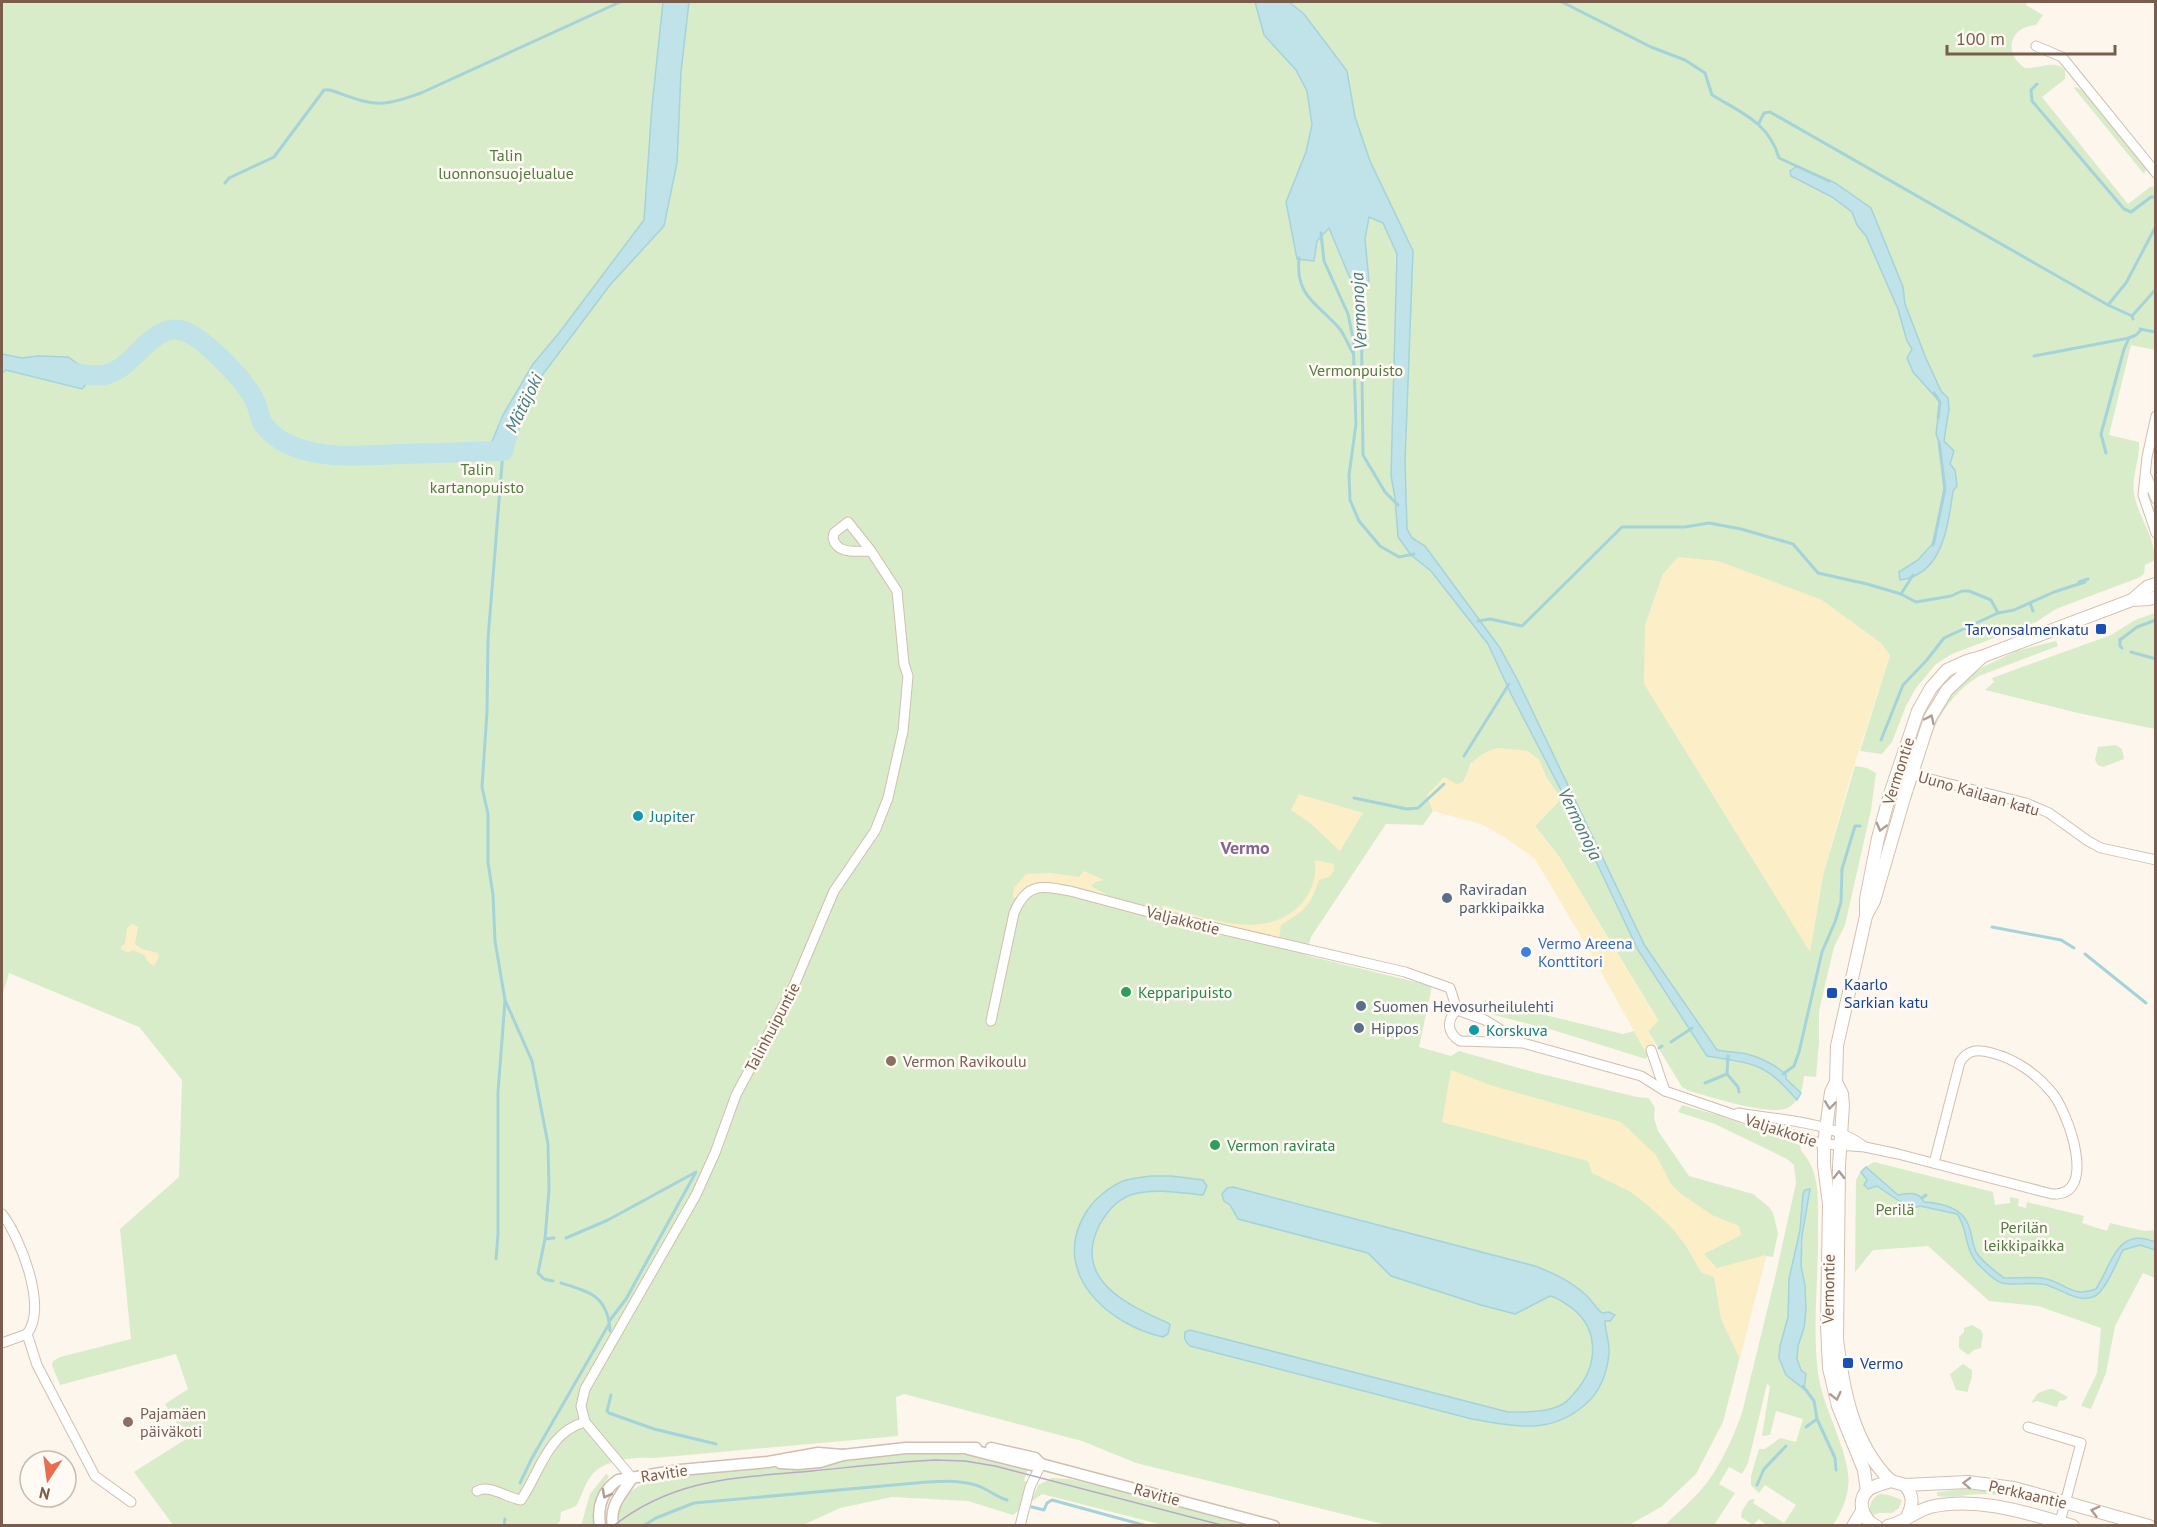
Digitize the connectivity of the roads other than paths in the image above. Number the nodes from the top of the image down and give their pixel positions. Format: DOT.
graph roads {
  1 [pos="2036,46"];
  2 [pos="2156,173"];
  3 [pos="2156,416"];
  4 [pos="2146,475"];
  5 [pos="2156,499"];
  6 [pos="2156,533"];
  7 [pos="871,551"];
  8 [pos="2156,584"];
  9 [pos="2156,597"];
  10 [pos="2132,600"];
  11 [pos="1981,657"];
  12 [pos="1898,771"];
  13 [pos="1911,774"];
  14 [pos="2156,860"];
  15 [pos="1866,916"];
  16 [pos="1456,1010"];
  17 [pos="991,1021"];
  18 [pos="1523,1044"];
  19 [pos="1651,1050"];
  20 [pos="1836,1082"];
  21 [pos="1665,1091"];
  22 [pos="1724,1110"];
  23 [pos="1827,1129"];
  24 [pos="1840,1132"];
  25 [pos="1824,1144"];
  26 [pos="1840,1146"];
  27 [pos="1865,1147"];
  28 [pos="1934,1164"];
  29 [pos="2,1214"];
  30 [pos="27,1334"];
  31 [pos="2,1343"];
  32 [pos="585,1422"];
  33 [pos="2028,1427"];
  34 [pos="1041,1464"];
  35 [pos="632,1478"];
  36 [pos="1891,1481"];
  37 [pos="1905,1485"];
  38 [pos="477,1491"];
  39 [pos="1867,1491"];
  40 [pos="131,1502"];
  41 [pos="2065,1503"];
  42 [pos="1862,1511"];
  43 [pos="1907,1517"];
  44 [pos="2060,1522"];
  45 [pos="1274,1525"];
  46 [pos="600,1526"];
  47 [pos="613,1526"];
  48 [pos="1020,1526"];
  49 [pos="1285,1526"];
  50 [pos="1853,1526"];
  51 [pos="1876,1526"];
  52 [pos="1888,1526"];
  53 [pos="2073,1526"];
  54 [pos="2149,1526"];
  1 -- 2 [label="street"];
  3 -- 4 [label="street"];
  4 -- 5 [label="street"];
  4 -- 6 [label="street"];
  7 -- 32 [label="street, Talinhuipuntie"];
  8 -- 10 [label="main road, Vermontie"];
  9 -- 10 [label="main road, Vermontie"];
  10 -- 11 [label="main road, Vermontie"];
  11 -- 12 [label="main road, Vermontie"];
  13 -- 11 [label="main road, Vermontie, one-way"];
  12 -- 13 [label="street, Uuno Kailaan katu"];
  12 -- 15 [label="main road, Vermontie, one-way"];
  13 -- 14 [label="street, Uuno Kailaan katu"];
  13 -- 15 [label="main road, Vermontie"];
  15 -- 20 [label="main road, Vermontie"];
  16 -- 17 [label="street, Valjakkotie"];
  16 -- 18 [label="street, Valjakkotie"];
  16 -- 18 [label="street, Valjakkotie"];
  18 -- 21 [label="street, Valjakkotie"];
  19 -- 21 [label="street"];
  20 -- 23 [label="main road, Vermontie, one-way"];
  20 -- 24 [label="main road, Vermontie"];
  21 -- 22 [label="street, Valjakkotie"];
  22 -- 23 [label="street, Valjakkotie"];
  22 -- 25 [label="street, Valjakkotie"];
  23 -- 24 [label="street, Valjakkotie"];
  23 -- 25 [label="main road, Vermontie"];
  24 -- 26 [label="main road, Vermontie"];
  24 -- 27 [label="street"];
  25 -- 26 [label="street, Valjakkotie"];
  25 -- 39 [label="main road, Vermontie, one-way"];
  26 -- 27 [label="street"];
  36 -- 26 [label="main road, Vermontie, one-way"];
  27 -- 28 [label="street"];
  28 -- 28 [label="street"];
  29 -- 30 [label="street"];
  30 -- 31 [label="street"];
  30 -- 40 [label="street"];
  32 -- 35 [label="street"];
  32 -- 38 [label="street"];
  33 -- 41 [label="street"];
  34 -- 35 [label="street, Ravitie"];
  34 -- 45 [label="street, Ravitie"];
  34 -- 48 [label="street"];
  35 -- 46 [label="street, Ravitie, one-way"];
  35 -- 47 [label="street, Ravitie"];
  36 -- 37 [label="main road, Perkkaantie"];
  36 -- 39 [label="main road"];
  41 -- 37 [label="main road, Perkkaantie, one-way"];
  37 -- 43 [label="main road"];
  39 -- 42 [label="main road"];
  41 -- 44 [label="street"];
  54 -- 41 [label="main road, Perkkaantie, one-way"];
  42 -- 50 [label="main road"];
  42 -- 51 [label="main road"];
  43 -- 44 [label="main road, Perkkaantie"];
  43 -- 52 [label="main road, Perkkaantie"];
  44 -- 53 [label="main road, Perkkaantie"];
  45 -- 49 [label="street, Ravitie"];
}
